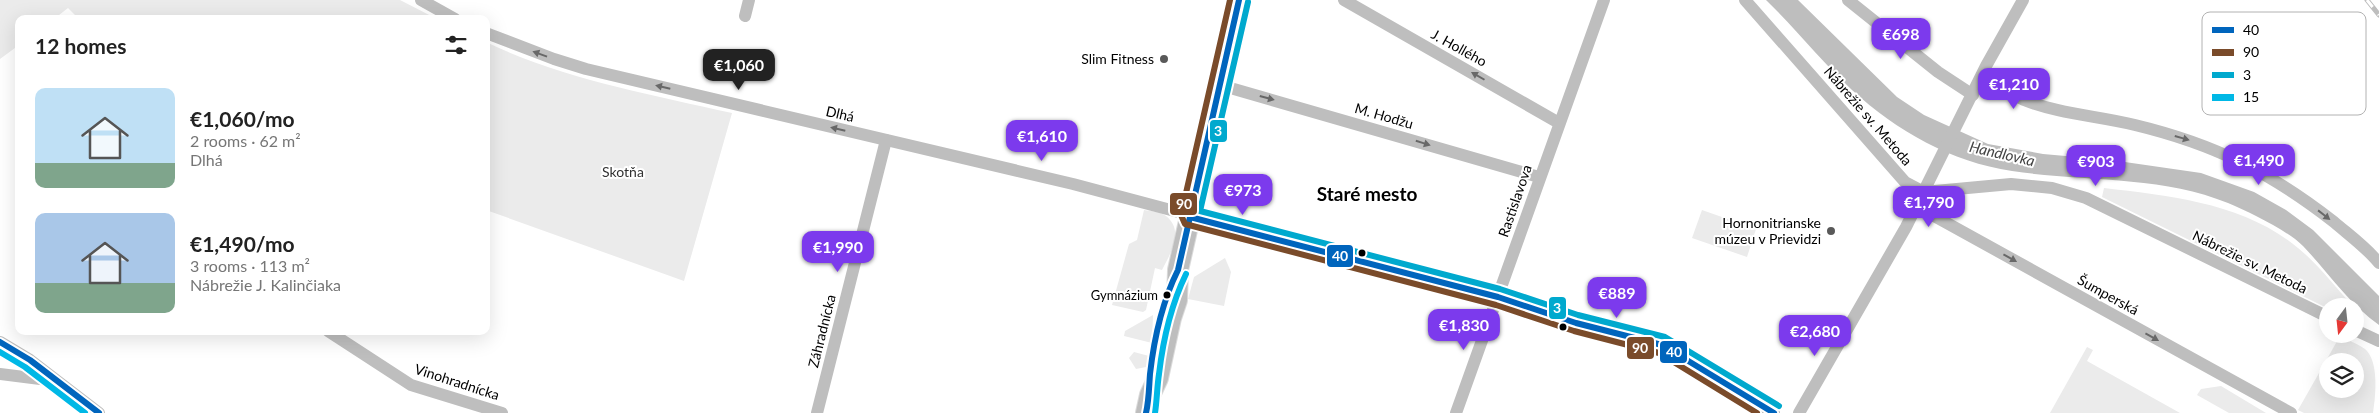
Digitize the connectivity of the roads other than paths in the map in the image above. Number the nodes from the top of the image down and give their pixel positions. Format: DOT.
graph roads {
  1 [pos="421,0"];
  2 [pos="749,0"];
  3 [pos="1239,0"];
  4 [pos="1344,0"];
  5 [pos="1604,0"];
  6 [pos="1745,0"];
  7 [pos="1848,0"];
  8 [pos="2022,0"];
  9 [pos="448,15"];
  10 [pos="745,16"];
  11 [pos="490,35"];
  12 [pos="1982,75"];
  13 [pos="1220,86"];
  14 [pos="1973,94"];
  15 [pos="1559,123"];
  16 [pos="886,140"];
  17 [pos="1539,177"];
  18 [pos="1924,192"];
  19 [pos="1190,217"];
  20 [pos="2379,262"];
  21 [pos="1498,297"];
  22 [pos="2319,313"];
  23 [pos="2364,334"];
  24 [pos="334,335"];
  25 [pos="2379,341"];
  26 [pos="0,342"];
  27 [pos="0,374"];
  28 [pos="58,381"];
  29 [pos="1148,404"];
  30 [pos="99,413"];
  31 [pos="502,413"];
  32 [pos="817,413"];
  33 [pos="1456,413"];
  34 [pos="1774,413"];
  35 [pos="1799,413"];
  36 [pos="2290,413"];
  1 -- 9 [label="street"];
  2 -- 10 [label="street"];
  3 -- 13 [label="main road"];
  15 -- 4 [label="street, J. Hollého, one-way"];
  5 -- 15 [label="street, Rastislavova"];
  6 -- 18 [label="street, Nábrežie sv. Metoda"];
  7 -- 14 [label="street"];
  8 -- 12 [label="street"];
  16 -- 11 [label="street, Dlhá, one-way"];
  12 -- 14 [label="street"];
  12 -- 20 [label="street, one-way"];
  13 -- 17 [label="street, M. Hodžu, one-way"];
  13 -- 19 [label="main road"];
  14 -- 18 [label="street"];
  15 -- 17 [label="street, Rastislavova"];
  16 -- 19 [label="street, Dlhá"];
  16 -- 32 [label="street, Záhradnícka"];
  17 -- 21 [label="street, Rastislavova"];
  18 -- 22 [label="street, Nábrežie sv. Metoda"];
  18 -- 35 [label="street"];
  18 -- 36 [label="street, Šumperská, one-way"];
  19 -- 21 [label="street, Dlhá"];
  19 -- 29 [label="main road"];
  21 -- 33 [label="street, Rastislavova"];
  21 -- 34 [label="street, Dlhá"];
  23 -- 25 [label="street"];
  24 -- 31 [label="street, Vinohradnícka"];
  26 -- 28 [label="street"];
  27 -- 28 [label="street"];
  28 -- 30 [label="street"];
}
